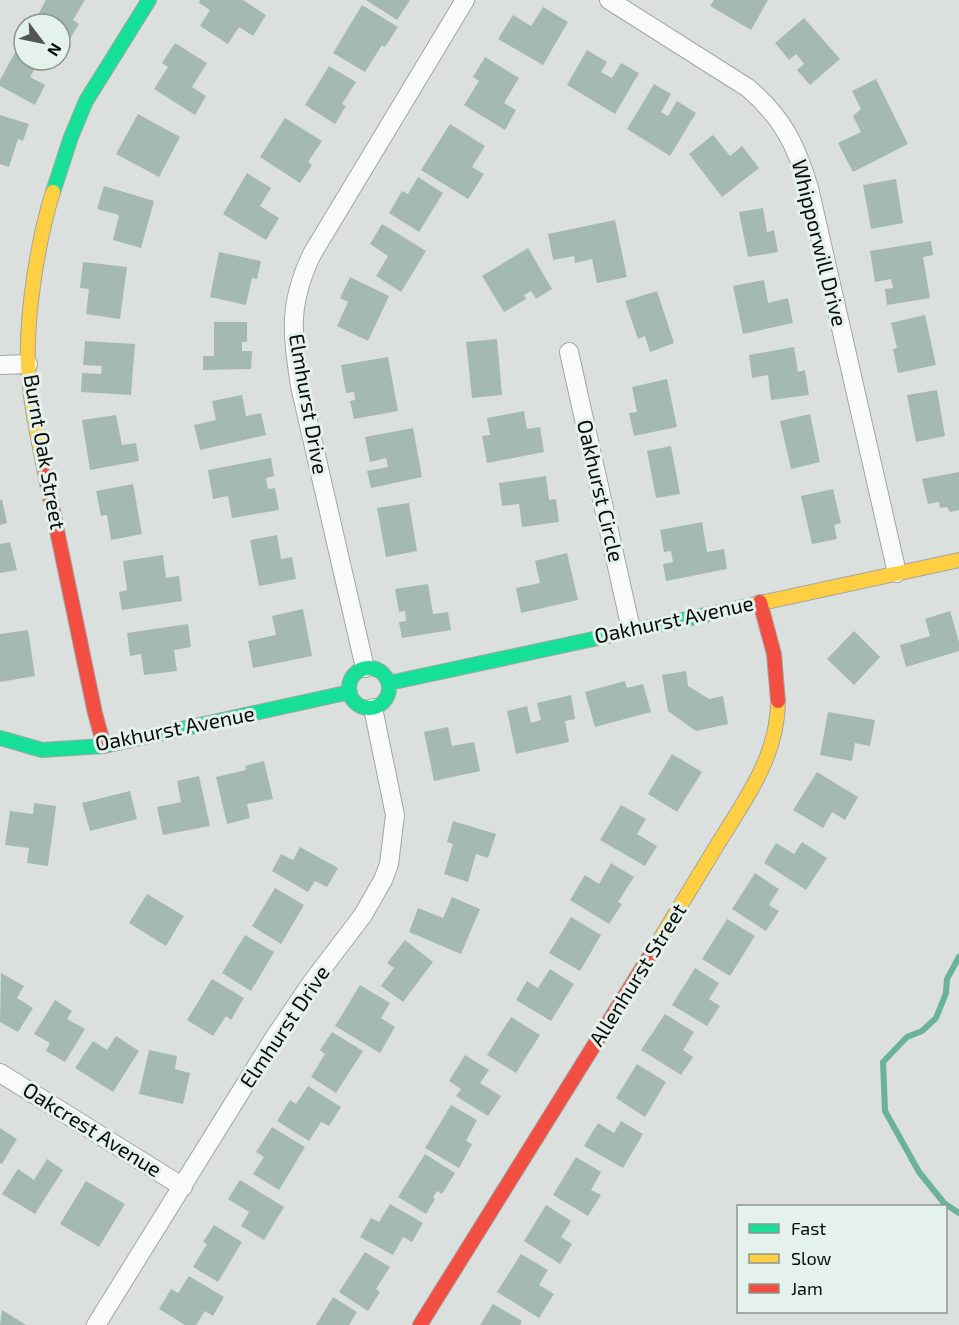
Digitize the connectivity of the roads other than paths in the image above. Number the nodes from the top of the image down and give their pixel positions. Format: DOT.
graph roads {
  1 [pos="149,0"];
  2 [pos="465,0"];
  3 [pos="609,0"];
  4 [pos="569,352"];
  5 [pos="28,364"];
  6 [pos="0,365"];
  7 [pos="959,560"];
  8 [pos="897,573"];
  9 [pos="760,602"];
  10 [pos="631,629"];
  11 [pos="365,668"];
  12 [pos="389,683"];
  13 [pos="350,692"];
  14 [pos="373,708"];
  15 [pos="0,738"];
  16 [pos="104,746"];
  17 [pos="0,1073"];
  18 [pos="183,1187"];
  19 [pos="96,1325"];
  20 [pos="420,1325"];
  1 -- 5 [label="street, Burnt Oak Street"];
  2 -- 11 [label="street, Elmhurst Drive"];
  3 -- 8 [label="street, Whipporwill Drive"];
  4 -- 10 [label="street, Oakhurst Circle"];
  5 -- 6 [label="street"];
  5 -- 16 [label="street, Burnt Oak Street"];
  7 -- 8 [label="street, Oakhurst Avenue"];
  8 -- 9 [label="street, Oakhurst Avenue"];
  9 -- 10 [label="street, Oakhurst Avenue"];
  9 -- 20 [label="street, Allenhurst Street"];
  10 -- 12 [label="street, Oakhurst Avenue"];
  11 -- 12 [label="street"];
  11 -- 13 [label="street"];
  12 -- 14 [label="street"];
  13 -- 14 [label="street"];
  13 -- 16 [label="street, Oakhurst Avenue"];
  14 -- 18 [label="street, Elmhurst Drive"];
  15 -- 16 [label="street, Oakhurst Avenue"];
  17 -- 18 [label="street, Oakcrest Avenue"];
  18 -- 19 [label="street, Elmhurst Drive"];
}
